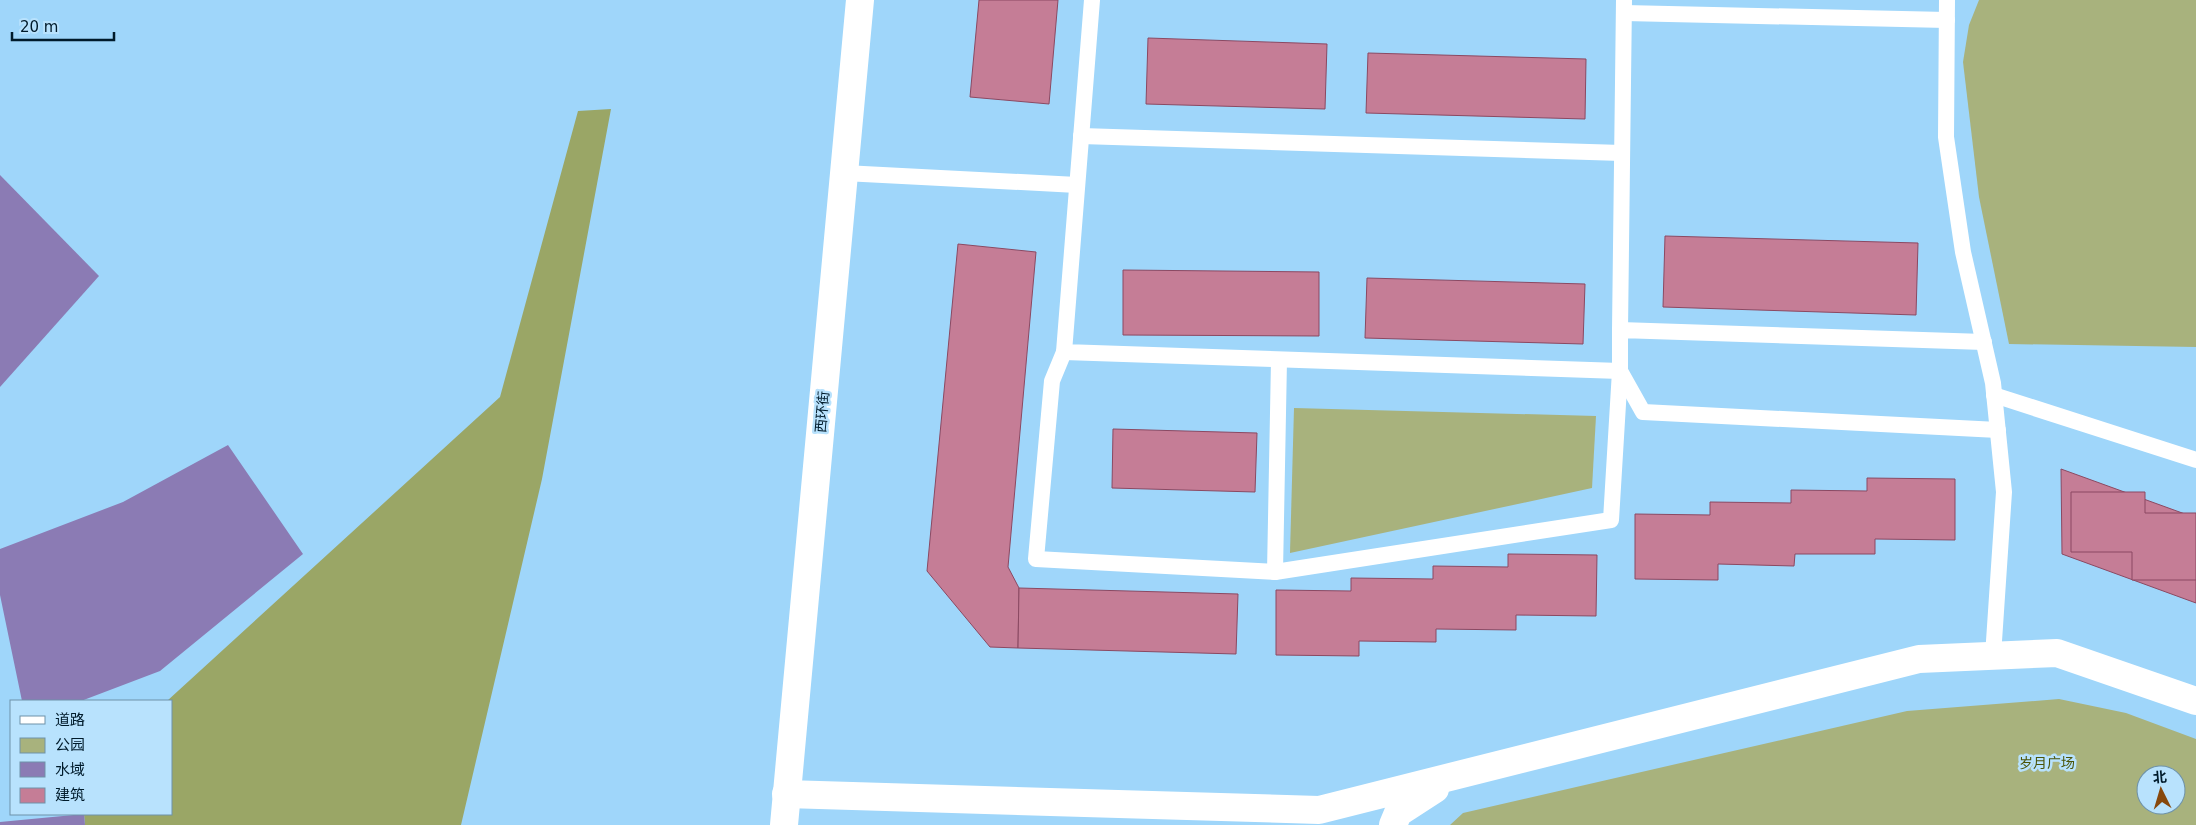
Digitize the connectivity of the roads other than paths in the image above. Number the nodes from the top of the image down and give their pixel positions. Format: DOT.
graph roads {
  1 [pos="860,0"];
  2 [pos="1092,0"];
  3 [pos="1947,0"];
  4 [pos="1624,7"];
  5 [pos="1947,20"];
  6 [pos="1081,136"];
  7 [pos="1622,153"];
  8 [pos="844,173"];
  9 [pos="1077,185"];
  10 [pos="1620,330"];
  11 [pos="1984,342"];
  12 [pos="1064,352"];
  13 [pos="1279,360"];
  14 [pos="1620,371"];
  15 [pos="1994,395"];
  16 [pos="1998,430"];
  17 [pos="2196,460"];
  18 [pos="1275,572"];
  19 [pos="1994,656"];
  20 [pos="2196,701"];
  21 [pos="1455,776"];
  22 [pos="786,794"];
  23 [pos="784,825"];
  24 [pos="1392,825"];
  1 -- 8 [label="street, 西环街"];
  2 -- 6 [label="lane"];
  3 -- 5 [label="lane"];
  4 -- 5 [label="lane"];
  4 -- 7 [label="lane"];
  5 -- 11 [label="lane"];
  6 -- 7 [label="lane"];
  6 -- 9 [label="lane"];
  7 -- 10 [label="lane"];
  8 -- 9 [label="lane"];
  8 -- 22 [label="street, 西环街"];
  9 -- 12 [label="lane"];
  10 -- 11 [label="lane"];
  10 -- 14 [label="lane"];
  11 -- 15 [label="lane"];
  12 -- 13 [label="lane"];
  12 -- 18 [label="lane"];
  13 -- 14 [label="lane"];
  13 -- 18 [label="lane"];
  14 -- 16 [label="lane"];
  14 -- 18 [label="lane"];
  15 -- 16 [label="lane"];
  15 -- 17 [label="lane"];
  16 -- 19 [label="lane"];
  19 -- 20 [label="street"];
  19 -- 21 [label="street"];
  21 -- 22 [label="street"];
  21 -- 24 [label="street"];
  22 -- 23 [label="street, 西环街"];
}
